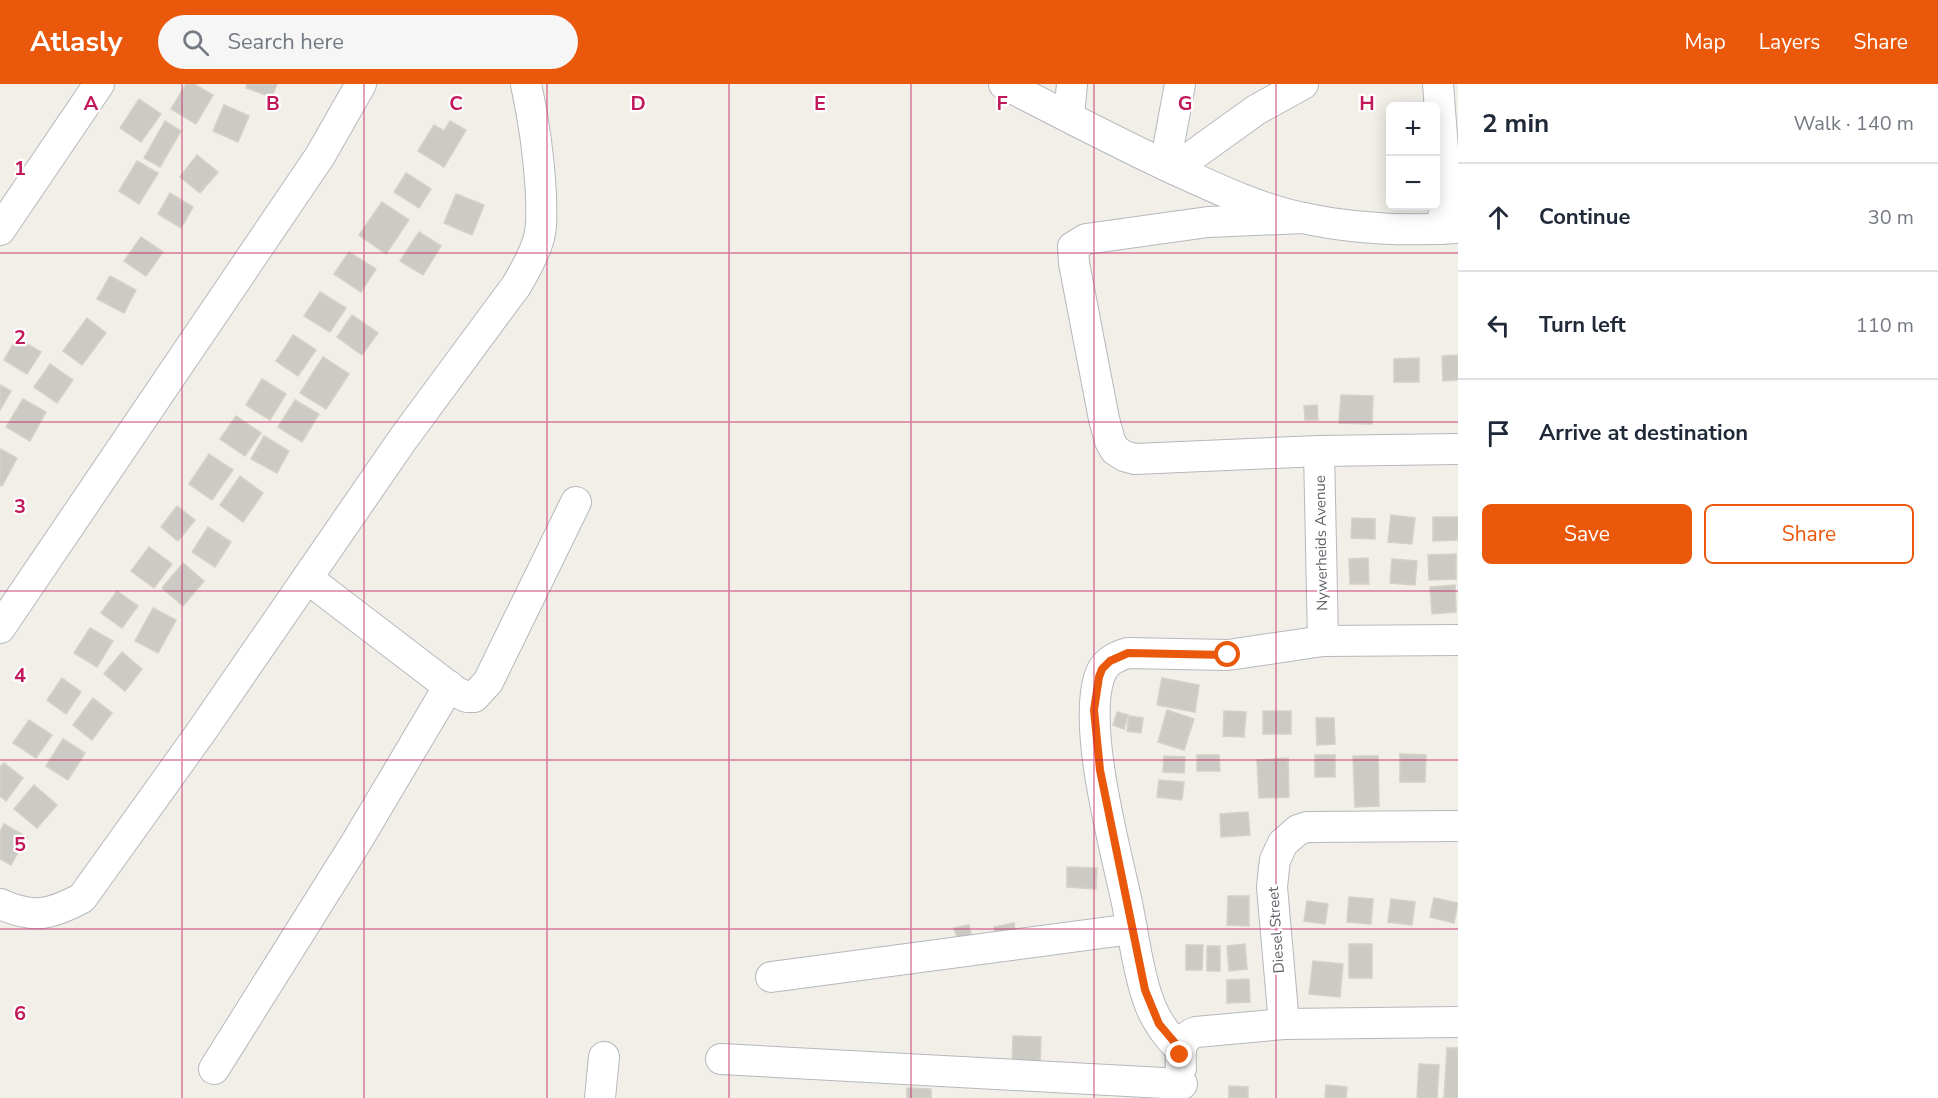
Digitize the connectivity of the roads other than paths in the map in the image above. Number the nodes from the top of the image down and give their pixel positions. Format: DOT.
graph roads {
  1 [pos="99,84"];
  2 [pos="361,84"];
  3 [pos="526,84"];
  4 [pos="1004,84"];
  5 [pos="1072,84"];
  6 [pos="1180,84"];
  7 [pos="1303,84"];
  8 [pos="1438,84"];
  9 [pos="1069,117"];
  10 [pos="1169,167"];
  11 [pos="1304,218"];
  12 [pos="1450,229"];
  13 [pos="0,230"];
  14 [pos="1458,448"];
  15 [pos="1318,451"];
  16 [pos="576,502"];
  17 [pos="307,578"];
  18 [pos="0,628"];
  19 [pos="1458,640"];
  20 [pos="1323,641"];
  21 [pos="449,686"];
  22 [pos="1458,826"];
  23 [pos="0,904"];
  24 [pos="1132,929"];
  25 [pos="771,976"];
  26 [pos="1458,1022"];
  27 [pos="1284,1024"];
  28 [pos="1181,1050"];
  29 [pos="604,1057"];
  30 [pos="721,1059"];
  31 [pos="214,1069"];
  32 [pos="1183,1091"];
  33 [pos="600,1098"];
  1 -- 13 [label="street"];
  2 -- 18 [label="street"];
  3 -- 17 [label="street"];
  4 -- 9 [label="street"];
  5 -- 9 [label="street"];
  6 -- 10 [label="street"];
  7 -- 10 [label="street"];
  8 -- 12 [label="street"];
  9 -- 10 [label="street"];
  10 -- 11 [label="street"];
  11 -- 12 [label="street"];
  11 -- 15 [label="street"];
  14 -- 15 [label="street"];
  15 -- 20 [label="street, Nywerheids Avenue"];
  16 -- 21 [label="street"];
  17 -- 21 [label="street"];
  17 -- 23 [label="street"];
  19 -- 20 [label="street"];
  20 -- 24 [label="street"];
  21 -- 31 [label="street"];
  22 -- 27 [label="street, Diesel Street"];
  24 -- 25 [label="street"];
  24 -- 28 [label="street"];
  26 -- 27 [label="street"];
  27 -- 28 [label="street"];
  28 -- 32 [label="street"];
  29 -- 33 [label="street"];
  30 -- 32 [label="street"];
}
